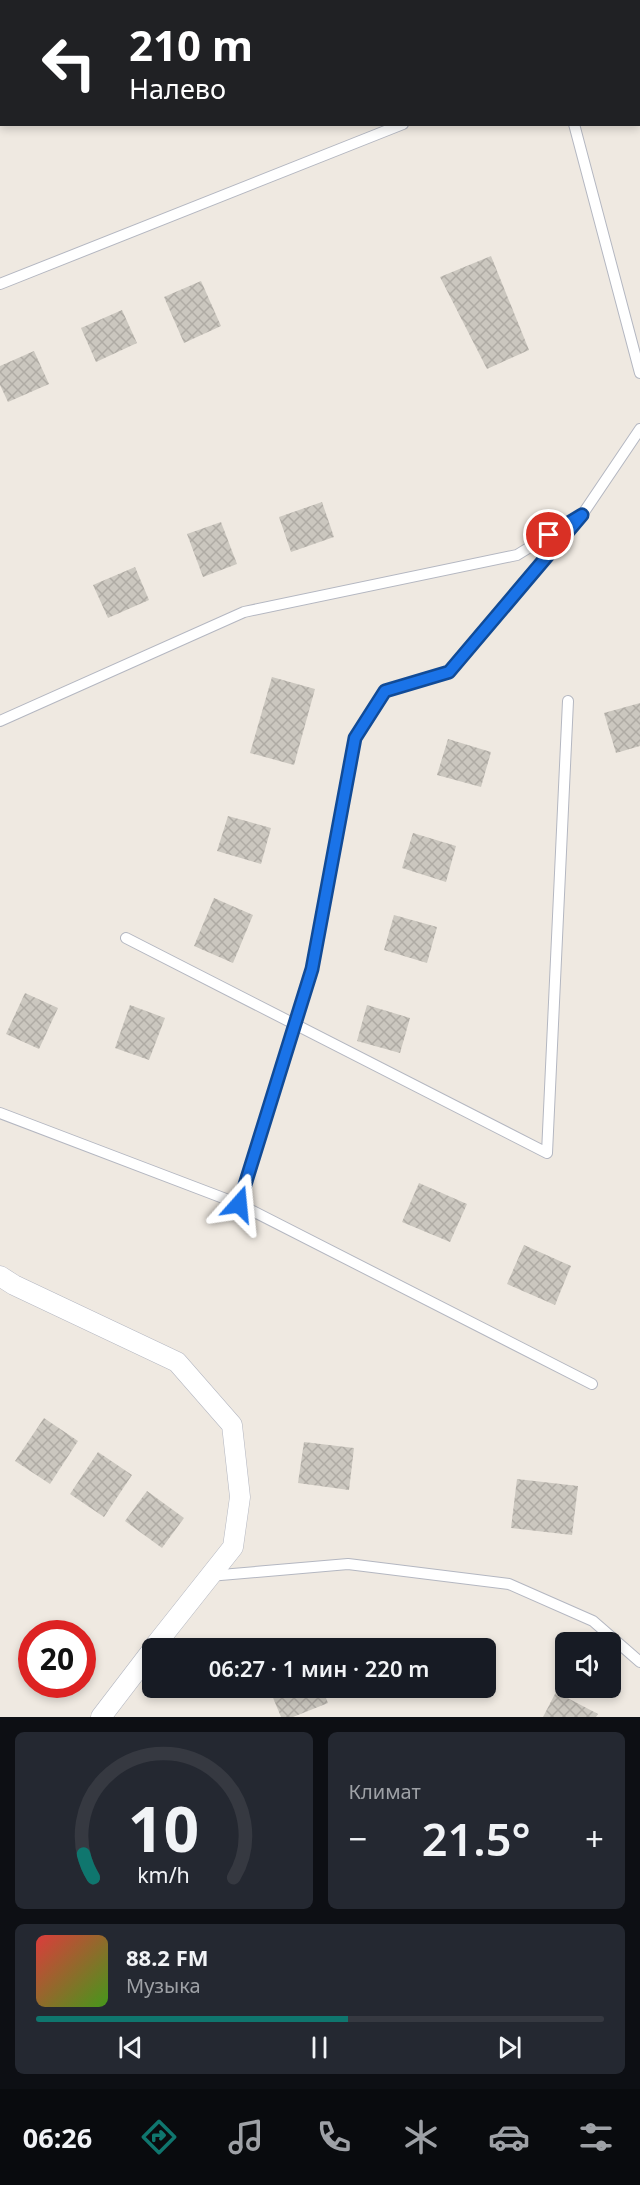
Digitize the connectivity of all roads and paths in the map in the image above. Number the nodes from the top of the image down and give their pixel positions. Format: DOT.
graph roads {
  1 [pos="398,126"];
  2 [pos="575,126"];
  3 [pos="0,284"];
  4 [pos="640,373"];
  5 [pos="640,429"];
  6 [pos="582,515"];
  7 [pos="568,701"];
  8 [pos="0,721"];
  9 [pos="126,938"];
  10 [pos="295,1025"];
  11 [pos="0,1113"];
  12 [pos="239,1204"];
  13 [pos="0,1276"];
  14 [pos="592,1384"];
  15 [pos="208,1576"];
  16 [pos="161,1638"];
  17 [pos="640,1662"];
  18 [pos="142,1663"];
  19 [pos="101,1717"];
  1 -- 3 [label="lane"];
  2 -- 4 [label="lane"];
  5 -- 6 [label="lane"];
  6 -- 8 [label="lane"];
  6 -- 10 [label="lane"];
  7 -- 10 [label="lane"];
  9 -- 10 [label="lane"];
  10 -- 12 [label="lane"];
  11 -- 12 [label="lane"];
  12 -- 14 [label="lane"];
  13 -- 15 [label="street"];
  15 -- 16 [label="street"];
  15 -- 17 [label="lane"];
  18 -- 19 [label="street"];
}
